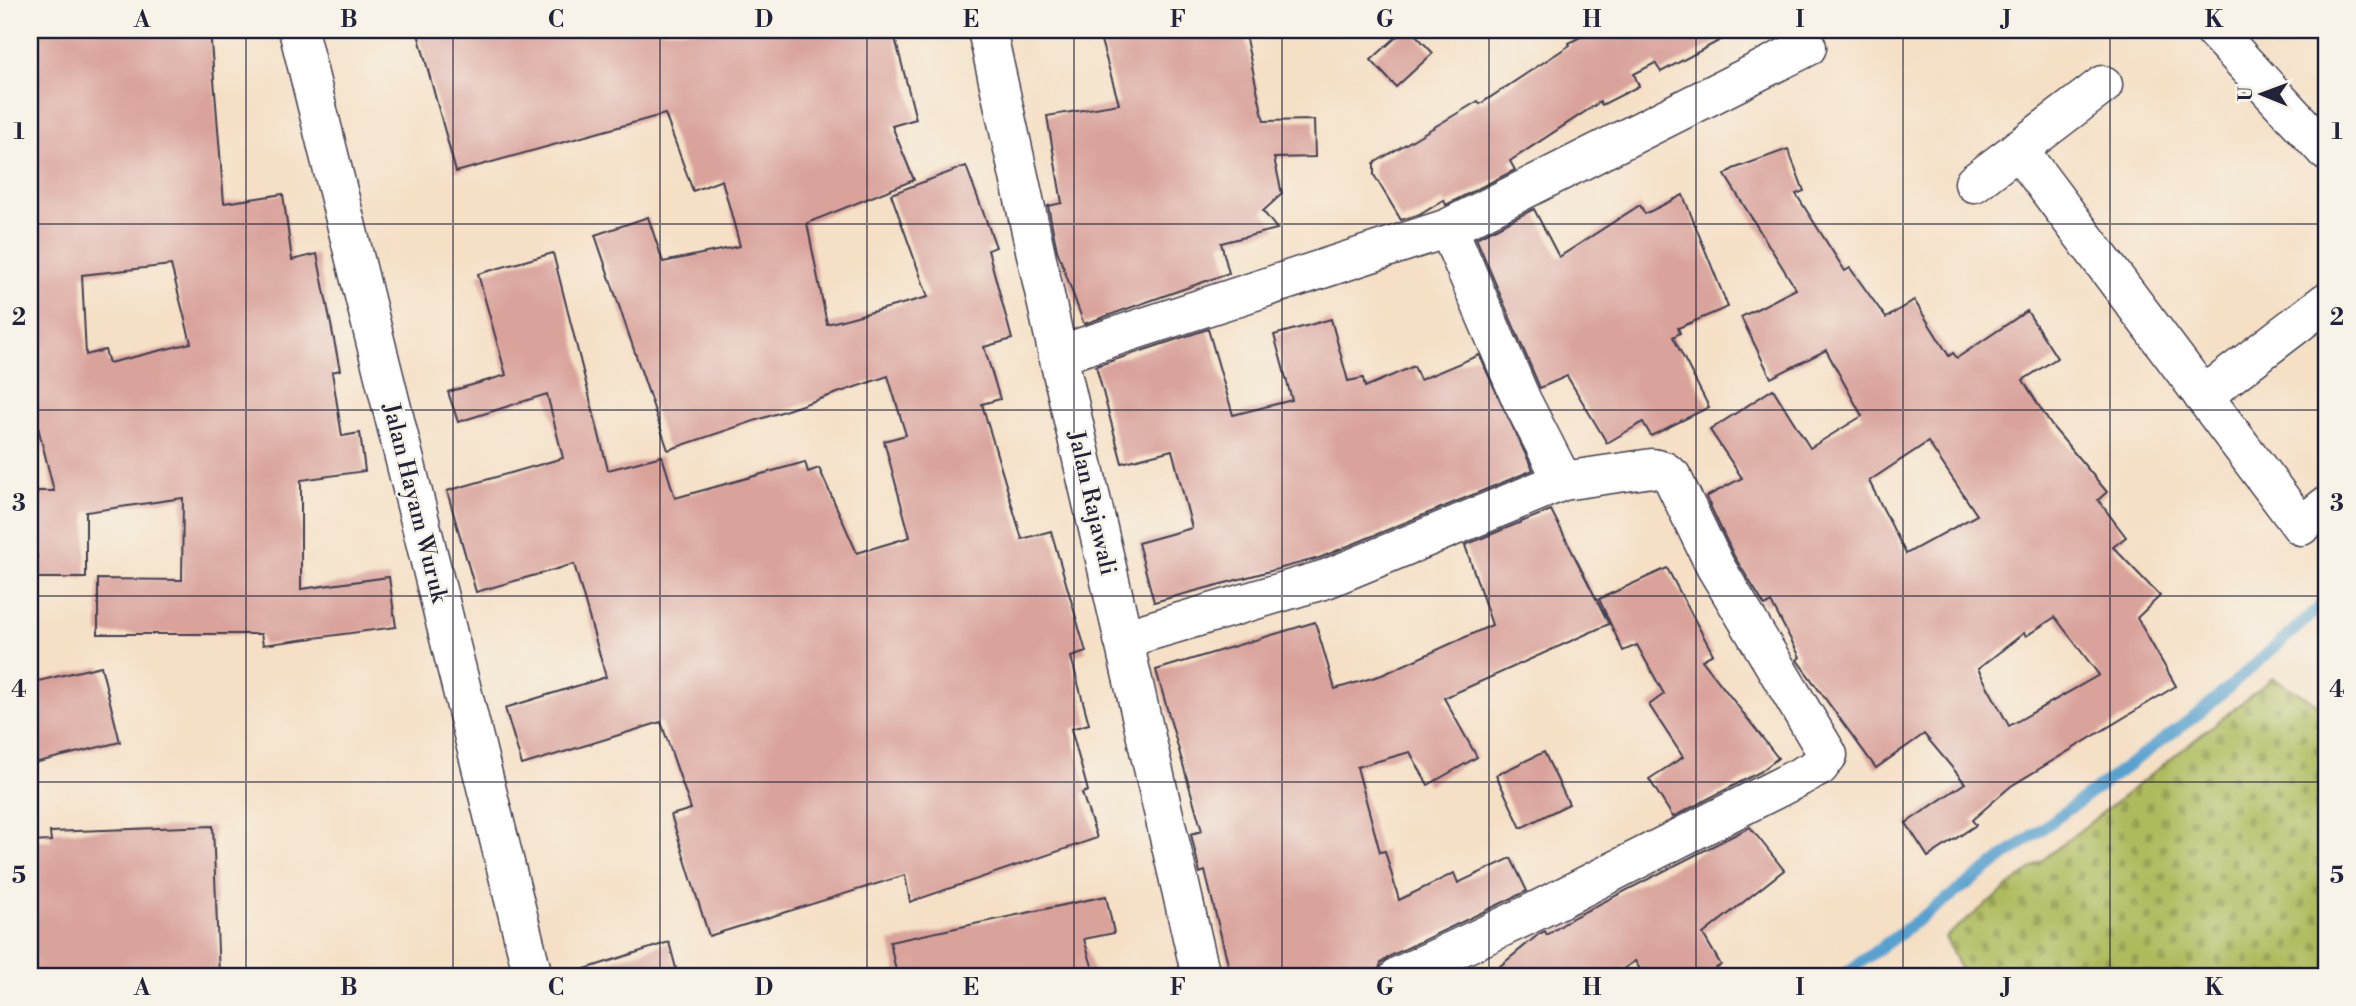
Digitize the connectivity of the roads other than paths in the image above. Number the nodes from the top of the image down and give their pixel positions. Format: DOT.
graph roads {
  1 [pos="298,30"];
  2 [pos="987,30"];
  3 [pos="2214,30"];
  4 [pos="1807,47"];
  5 [pos="2103,85"];
  6 [pos="2018,149"];
  7 [pos="2326,150"];
  8 [pos="1974,183"];
  9 [pos="1448,228"];
  10 [pos="2326,302"];
  11 [pos="1058,355"];
  12 [pos="2203,396"];
  13 [pos="1563,481"];
  14 [pos="2326,506"];
  15 [pos="1123,639"];
  16 [pos="533,976"];
  17 [pos="1201,976"];
  18 [pos="1399,976"];
  1 -- 16 [label="street, Jalan Hayam Wuruk"];
  2 -- 11 [label="street, Jalan Rajawali"];
  3 -- 7 [label="street"];
  4 -- 9 [label="street"];
  5 -- 6 [label="street"];
  6 -- 8 [label="street"];
  6 -- 12 [label="street"];
  9 -- 11 [label="street"];
  9 -- 13 [label="street"];
  10 -- 12 [label="street"];
  11 -- 15 [label="street, Jalan Rajawali"];
  12 -- 14 [label="street"];
  13 -- 15 [label="street"];
  13 -- 18 [label="street"];
  15 -- 17 [label="street, Jalan Rajawali"];
}
